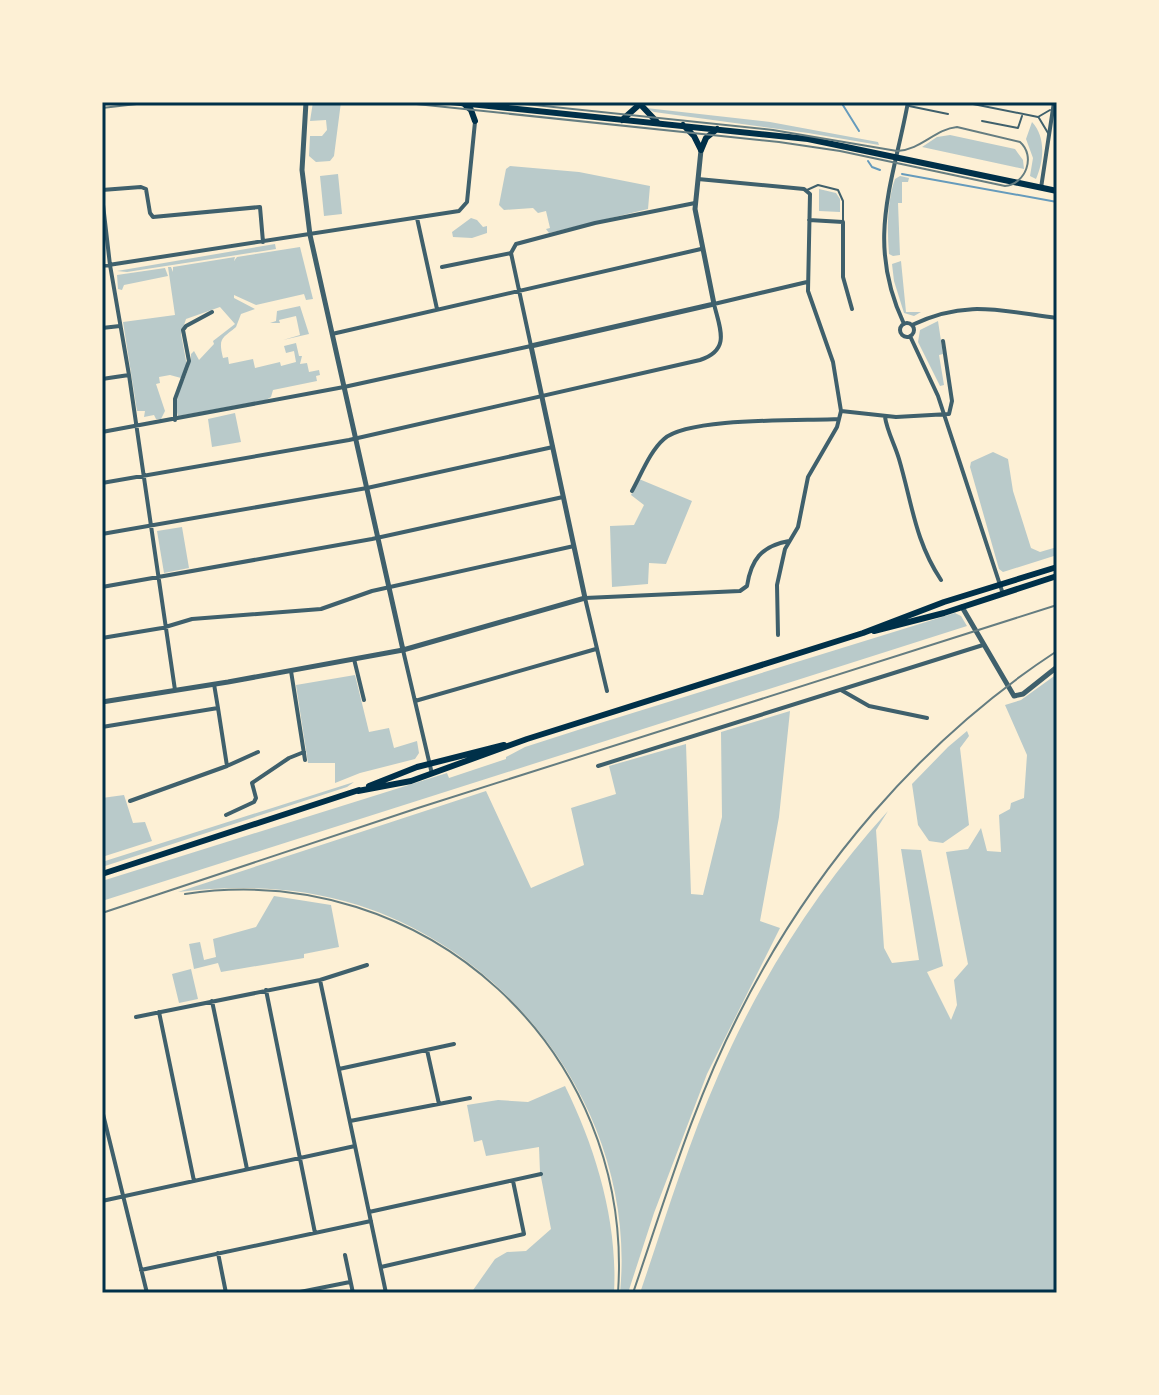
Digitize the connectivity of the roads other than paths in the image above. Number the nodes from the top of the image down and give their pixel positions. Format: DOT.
graph roads {
  1 [pos="306,102"];
  2 [pos="451,102"];
  3 [pos="963,102"];
  4 [pos="463,103"];
  5 [pos="640,103"];
  6 [pos="484,104"];
  7 [pos="908,104"];
  8 [pos="1053,104"];
  9 [pos="948,114"];
  10 [pos="1023,115"];
  11 [pos="1038,117"];
  12 [pos="622,120"];
  13 [pos="475,121"];
  14 [pos="982,121"];
  15 [pos="657,123"];
  16 [pos="683,125"];
  17 [pos="717,129"];
  18 [pos="1049,138"];
  19 [pos="701,150"];
  20 [pos="896,156"];
  21 [pos="698,179"];
  22 [pos="1041,188"];
  23 [pos="807,190"];
  24 [pos="1057,191"];
  25 [pos="102,193"];
  26 [pos="695,203"];
  27 [pos="417,218"];
  28 [pos="809,220"];
  29 [pos="843,222"];
  30 [pos="310,235"];
  31 [pos="263,242"];
  32 [pos="701,249"];
  33 [pos="511,253"];
  34 [pos="110,265"];
  35 [pos="102,266"];
  36 [pos="442,267"];
  37 [pos="807,282"];
  38 [pos="519,291"];
  39 [pos="714,304"];
  40 [pos="437,309"];
  41 [pos="852,309"];
  42 [pos="212,312"];
  43 [pos="1057,318"];
  44 [pos="102,320"];
  45 [pos="904,324"];
  46 [pos="912,325"];
  47 [pos="120,326"];
  48 [pos="112,327"];
  49 [pos="102,328"];
  50 [pos="332,334"];
  51 [pos="910,336"];
  52 [pos="943,341"];
  53 [pos="531,346"];
  54 [pos="129,375"];
  55 [pos="102,379"];
  56 [pos="344,387"];
  57 [pos="542,395"];
  58 [pos="841,411"];
  59 [pos="944,415"];
  60 [pos="885,417"];
  61 [pos="839,419"];
  62 [pos="175,420"];
  63 [pos="135,428"];
  64 [pos="102,432"];
  65 [pos="355,438"];
  66 [pos="553,447"];
  67 [pos="142,477"];
  68 [pos="102,483"];
  69 [pos="367,488"];
  70 [pos="632,491"];
  71 [pos="564,497"];
  72 [pos="150,527"];
  73 [pos="102,534"];
  74 [pos="378,537"];
  75 [pos="789,541"];
  76 [pos="574,546"];
  77 [pos="1057,567"];
  78 [pos="1057,576"];
  79 [pos="157,577"];
  80 [pos="941,580"];
  81 [pos="1000,584"];
  82 [pos="102,587"];
  83 [pos="390,587"];
  84 [pos="1003,594"];
  85 [pos="585,598"];
  86 [pos="962,607"];
  87 [pos="166,626"];
  88 [pos="863,633"];
  89 [pos="778,635"];
  90 [pos="102,638"];
  91 [pos="983,645"];
  92 [pos="596,649"];
  93 [pos="403,650"];
  94 [pos="354,659"];
  95 [pos="1057,667"];
  96 [pos="291,671"];
  97 [pos="214,684"];
  98 [pos="175,690"];
  99 [pos="841,690"];
  100 [pos="607,691"];
  101 [pos="364,700"];
  102 [pos="415,701"];
  103 [pos="102,702"];
  104 [pos="218,708"];
  105 [pos="927,718"];
  106 [pos="102,727"];
  107 [pos="527,739"];
  108 [pos="258,752"];
  109 [pos="304,752"];
  110 [pos="305,760"];
  111 [pos="429,764"];
  112 [pos="227,766"];
  113 [pos="598,766"];
  114 [pos="432,774"];
  115 [pos="358,791"];
  116 [pos="130,801"];
  117 [pos="226,815"];
  118 [pos="102,874"];
  119 [pos="367,965"];
  120 [pos="320,980"];
  121 [pos="266,990"];
  122 [pos="212,1001"];
  123 [pos="159,1012"];
  124 [pos="136,1017"];
  125 [pos="454,1044"];
  126 [pos="427,1050"];
  127 [pos="339,1069"];
  128 [pos="470,1098"];
  129 [pos="439,1104"];
  130 [pos="102,1110"];
  131 [pos="350,1121"];
  132 [pos="355,1146"];
  133 [pos="300,1158"];
  134 [pos="247,1169"];
  135 [pos="541,1174"];
  136 [pos="194,1181"];
  137 [pos="513,1181"];
  138 [pos="123,1196"];
  139 [pos="102,1201"];
  140 [pos="369,1212"];
  141 [pos="371,1221"];
  142 [pos="315,1233"];
  143 [pos="218,1253"];
  144 [pos="345,1255"];
  145 [pos="381,1267"];
  146 [pos="141,1270"];
  147 [pos="350,1282"];
  148 [pos="147,1293"];
  149 [pos="226,1293"];
  150 [pos="295,1293"];
  151 [pos="353,1293"];
  152 [pos="386,1293"];
  1 -- 30 [label="street"];
  2 -- 4 [label="main road"];
  3 -- 10 [label="lane"];
  4 -- 6 [label="main road"];
  4 -- 13 [label="main road"];
  5 -- 12 [label="main road"];
  5 -- 15 [label="main road"];
  6 -- 12 [label="main road"];
  6 -- 13 [label="main road"];
  7 -- 9 [label="lane"];
  7 -- 20 [label="street"];
  8 -- 11 [label="lane"];
  8 -- 18 [label="street"];
  10 -- 11 [label="lane"];
  10 -- 14 [label="lane"];
  11 -- 18 [label="lane"];
  12 -- 15 [label="main road"];
  13 -- 27 [label="street"];
  15 -- 16 [label="main road"];
  16 -- 17 [label="main road"];
  16 -- 19 [label="main road"];
  17 -- 19 [label="main road"];
  17 -- 20 [label="main road"];
  18 -- 22 [label="street"];
  19 -- 21 [label="street"];
  20 -- 22 [label="main road"];
  20 -- 45 [label="street"];
  21 -- 23 [label="street"];
  21 -- 26 [label="street"];
  22 -- 24 [label="main road"];
  23 -- 28 [label="street"];
  23 -- 29 [label="lane"];
  25 -- 31 [label="street"];
  25 -- 34 [label="street"];
  26 -- 32 [label="street"];
  26 -- 33 [label="street"];
  27 -- 30 [label="street"];
  27 -- 40 [label="street"];
  28 -- 29 [label="street"];
  28 -- 37 [label="street"];
  29 -- 41 [label="street"];
  30 -- 31 [label="street"];
  30 -- 50 [label="street"];
  31 -- 34 [label="street"];
  32 -- 38 [label="street"];
  32 -- 39 [label="street"];
  33 -- 36 [label="street"];
  33 -- 38 [label="street"];
  34 -- 35 [label="street"];
  34 -- 47 [label="street"];
  37 -- 39 [label="street"];
  37 -- 58 [label="street"];
  38 -- 40 [label="street"];
  38 -- 53 [label="street"];
  39 -- 53 [label="street"];
  39 -- 57 [label="street"];
  40 -- 50 [label="street"];
  42 -- 62 [label="street"];
  43 -- 46 [label="street"];
  44 -- 48 [label="street"];
  45 -- 46 [label="street"];
  45 -- 51 [label="street"];
  46 -- 51 [label="street"];
  47 -- 48 [label="street"];
  47 -- 54 [label="street"];
  48 -- 49 [label="street"];
  50 -- 56 [label="street"];
  51 -- 59 [label="street"];
  52 -- 59 [label="street"];
  53 -- 56 [label="street"];
  53 -- 57 [label="street"];
  54 -- 55 [label="street"];
  54 -- 63 [label="street"];
  56 -- 62 [label="street"];
  56 -- 65 [label="street"];
  57 -- 65 [label="street"];
  57 -- 66 [label="street"];
  58 -- 60 [label="street"];
  58 -- 61 [label="street"];
  59 -- 60 [label="street"];
  59 -- 81 [label="street"];
  60 -- 80 [label="street"];
  61 -- 70 [label="street"];
  61 -- 75 [label="street"];
  62 -- 63 [label="street"];
  63 -- 64 [label="street"];
  63 -- 67 [label="street"];
  65 -- 67 [label="street"];
  65 -- 69 [label="street"];
  66 -- 69 [label="street"];
  66 -- 71 [label="street"];
  67 -- 68 [label="street"];
  67 -- 72 [label="street"];
  69 -- 72 [label="street"];
  69 -- 74 [label="street"];
  71 -- 74 [label="street"];
  71 -- 76 [label="street"];
  72 -- 73 [label="street"];
  72 -- 79 [label="street"];
  74 -- 79 [label="street"];
  74 -- 83 [label="street"];
  75 -- 85 [label="street"];
  75 -- 89 [label="street"];
  76 -- 83 [label="street"];
  76 -- 85 [label="street"];
  77 -- 81 [label="main road"];
  78 -- 84 [label="main road"];
  79 -- 82 [label="street"];
  79 -- 87 [label="street"];
  81 -- 84 [label="street"];
  81 -- 88 [label="main road"];
  83 -- 87 [label="street"];
  83 -- 93 [label="street"];
  84 -- 86 [label="main road"];
  85 -- 92 [label="street"];
  85 -- 93 [label="street"];
  86 -- 88 [label="main road"];
  86 -- 91 [label="street"];
  87 -- 90 [label="street"];
  87 -- 98 [label="street"];
  88 -- 107 [label="main road"];
  91 -- 95 [label="street"];
  91 -- 99 [label="street"];
  92 -- 100 [label="street"];
  92 -- 102 [label="street"];
  93 -- 94 [label="street"];
  93 -- 102 [label="street"];
  94 -- 96 [label="street"];
  94 -- 101 [label="street"];
  96 -- 97 [label="street"];
  96 -- 109 [label="street"];
  97 -- 98 [label="street"];
  97 -- 104 [label="street"];
  98 -- 103 [label="street"];
  99 -- 105 [label="street"];
  99 -- 113 [label="street"];
  102 -- 111 [label="street"];
  104 -- 106 [label="street"];
  104 -- 112 [label="street"];
  107 -- 111 [label="main road"];
  107 -- 114 [label="main road"];
  108 -- 112 [label="street"];
  109 -- 110 [label="street"];
  109 -- 117 [label="street"];
  111 -- 114 [label="street"];
  111 -- 115 [label="main road"];
  112 -- 116 [label="street"];
  114 -- 115 [label="main road"];
  115 -- 118 [label="main road"];
  119 -- 120 [label="street"];
  120 -- 121 [label="street"];
  120 -- 127 [label="street"];
  121 -- 122 [label="street"];
  121 -- 133 [label="street"];
  122 -- 123 [label="street"];
  122 -- 134 [label="street"];
  123 -- 124 [label="street"];
  123 -- 136 [label="street"];
  125 -- 126 [label="street"];
  126 -- 127 [label="street"];
  126 -- 129 [label="street"];
  127 -- 131 [label="street"];
  128 -- 129 [label="street"];
  129 -- 131 [label="street"];
  130 -- 138 [label="street"];
  131 -- 132 [label="street"];
  132 -- 133 [label="street"];
  132 -- 140 [label="street"];
  133 -- 134 [label="street"];
  133 -- 142 [label="street"];
  134 -- 136 [label="street"];
  135 -- 137 [label="street"];
  136 -- 138 [label="street"];
  137 -- 140 [label="street"];
  137 -- 145 [label="street"];
  138 -- 139 [label="street"];
  138 -- 146 [label="street"];
  140 -- 141 [label="street"];
  141 -- 142 [label="street"];
  141 -- 145 [label="street"];
  142 -- 143 [label="street"];
  143 -- 146 [label="street"];
  143 -- 149 [label="street"];
  144 -- 147 [label="street"];
  145 -- 152 [label="street"];
  146 -- 148 [label="street"];
  147 -- 150 [label="street"];
  147 -- 151 [label="street"];
}
